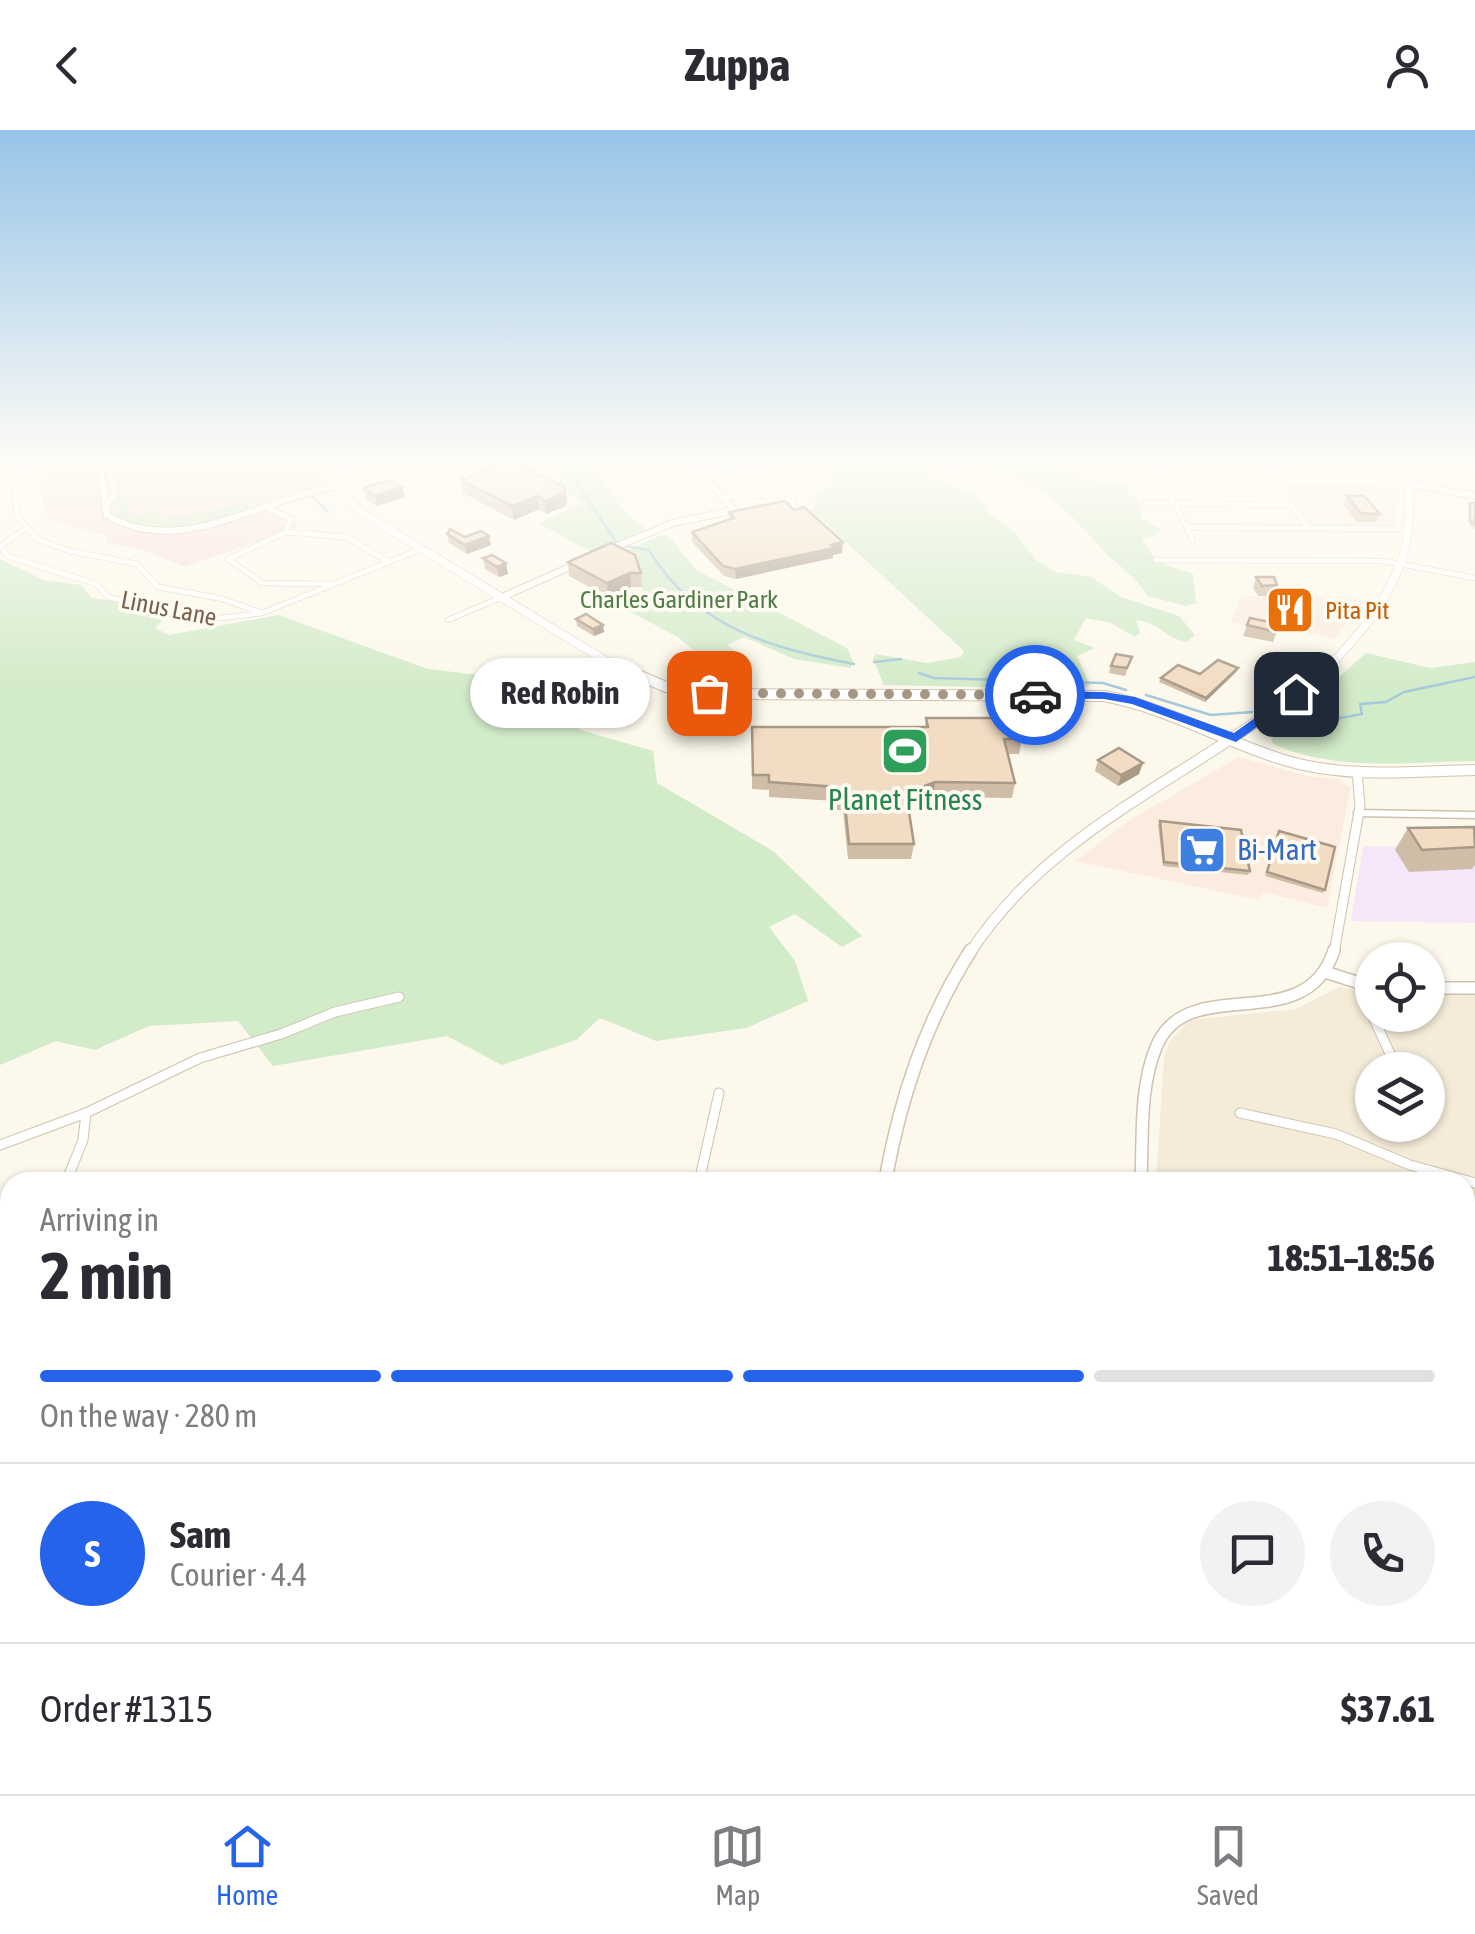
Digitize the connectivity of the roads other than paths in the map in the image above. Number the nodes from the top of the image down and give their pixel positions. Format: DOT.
graph roads {
  1 [pos="10,539"];
  2 [pos="38,539"];
  3 [pos="269,539"];
  4 [pos="349,539"];
  5 [pos="405,539"];
  6 [pos="636,539"];
  7 [pos="1404,539"];
  8 [pos="422,549"];
  9 [pos="1154,560"];
  10 [pos="389,562"];
  11 [pos="1398,564"];
  12 [pos="1475,578"];
  13 [pos="334,584"];
  14 [pos="502,598"];
  15 [pos="262,613"];
  16 [pos="448,620"];
  17 [pos="1236,738"];
  18 [pos="1475,770"];
  19 [pos="1357,771"];
  20 [pos="1357,813"];
  21 [pos="1475,815"];
  22 [pos="1326,972"];
  23 [pos="1355,984"];
  24 [pos="1445,988"];
  25 [pos="1475,988"];
  26 [pos="399,997"];
  27 [pos="719,1093"];
  28 [pos="86,1113"];
  29 [pos="1240,1113"];
  30 [pos="0,1145"];
  31 [pos="70,1172"];
  32 [pos="701,1172"];
  33 [pos="888,1172"];
  34 [pos="1142,1172"];
  35 [pos="1434,1172"];
  1 -- 15 [label="street, Linus Lane"];
  2 -- 15 [label="street"];
  3 -- 13 [label="street"];
  4 -- 10 [label="street"];
  5 -- 8 [label="main road"];
  6 -- 14 [label="street"];
  7 -- 11 [label="main road"];
  8 -- 10 [label="street"];
  8 -- 14 [label="main road"];
  9 -- 11 [label="street"];
  10 -- 13 [label="street"];
  11 -- 12 [label="street"];
  11 -- 17 [label="main road"];
  13 -- 15 [label="street"];
  14 -- 16 [label="street"];
  14 -- 17 [label="main road"];
  17 -- 19 [label="main road"];
  17 -- 33 [label="main road"];
  18 -- 19 [label="main road"];
  19 -- 20 [label="street"];
  20 -- 21 [label="street"];
  20 -- 22 [label="street"];
  22 -- 23 [label="street"];
  22 -- 34 [label="street"];
  24 -- 25 [label="street"];
  26 -- 28 [label="street"];
  27 -- 32 [label="street"];
  28 -- 30 [label="street"];
  28 -- 31 [label="street"];
  29 -- 35 [label="street"];
}
